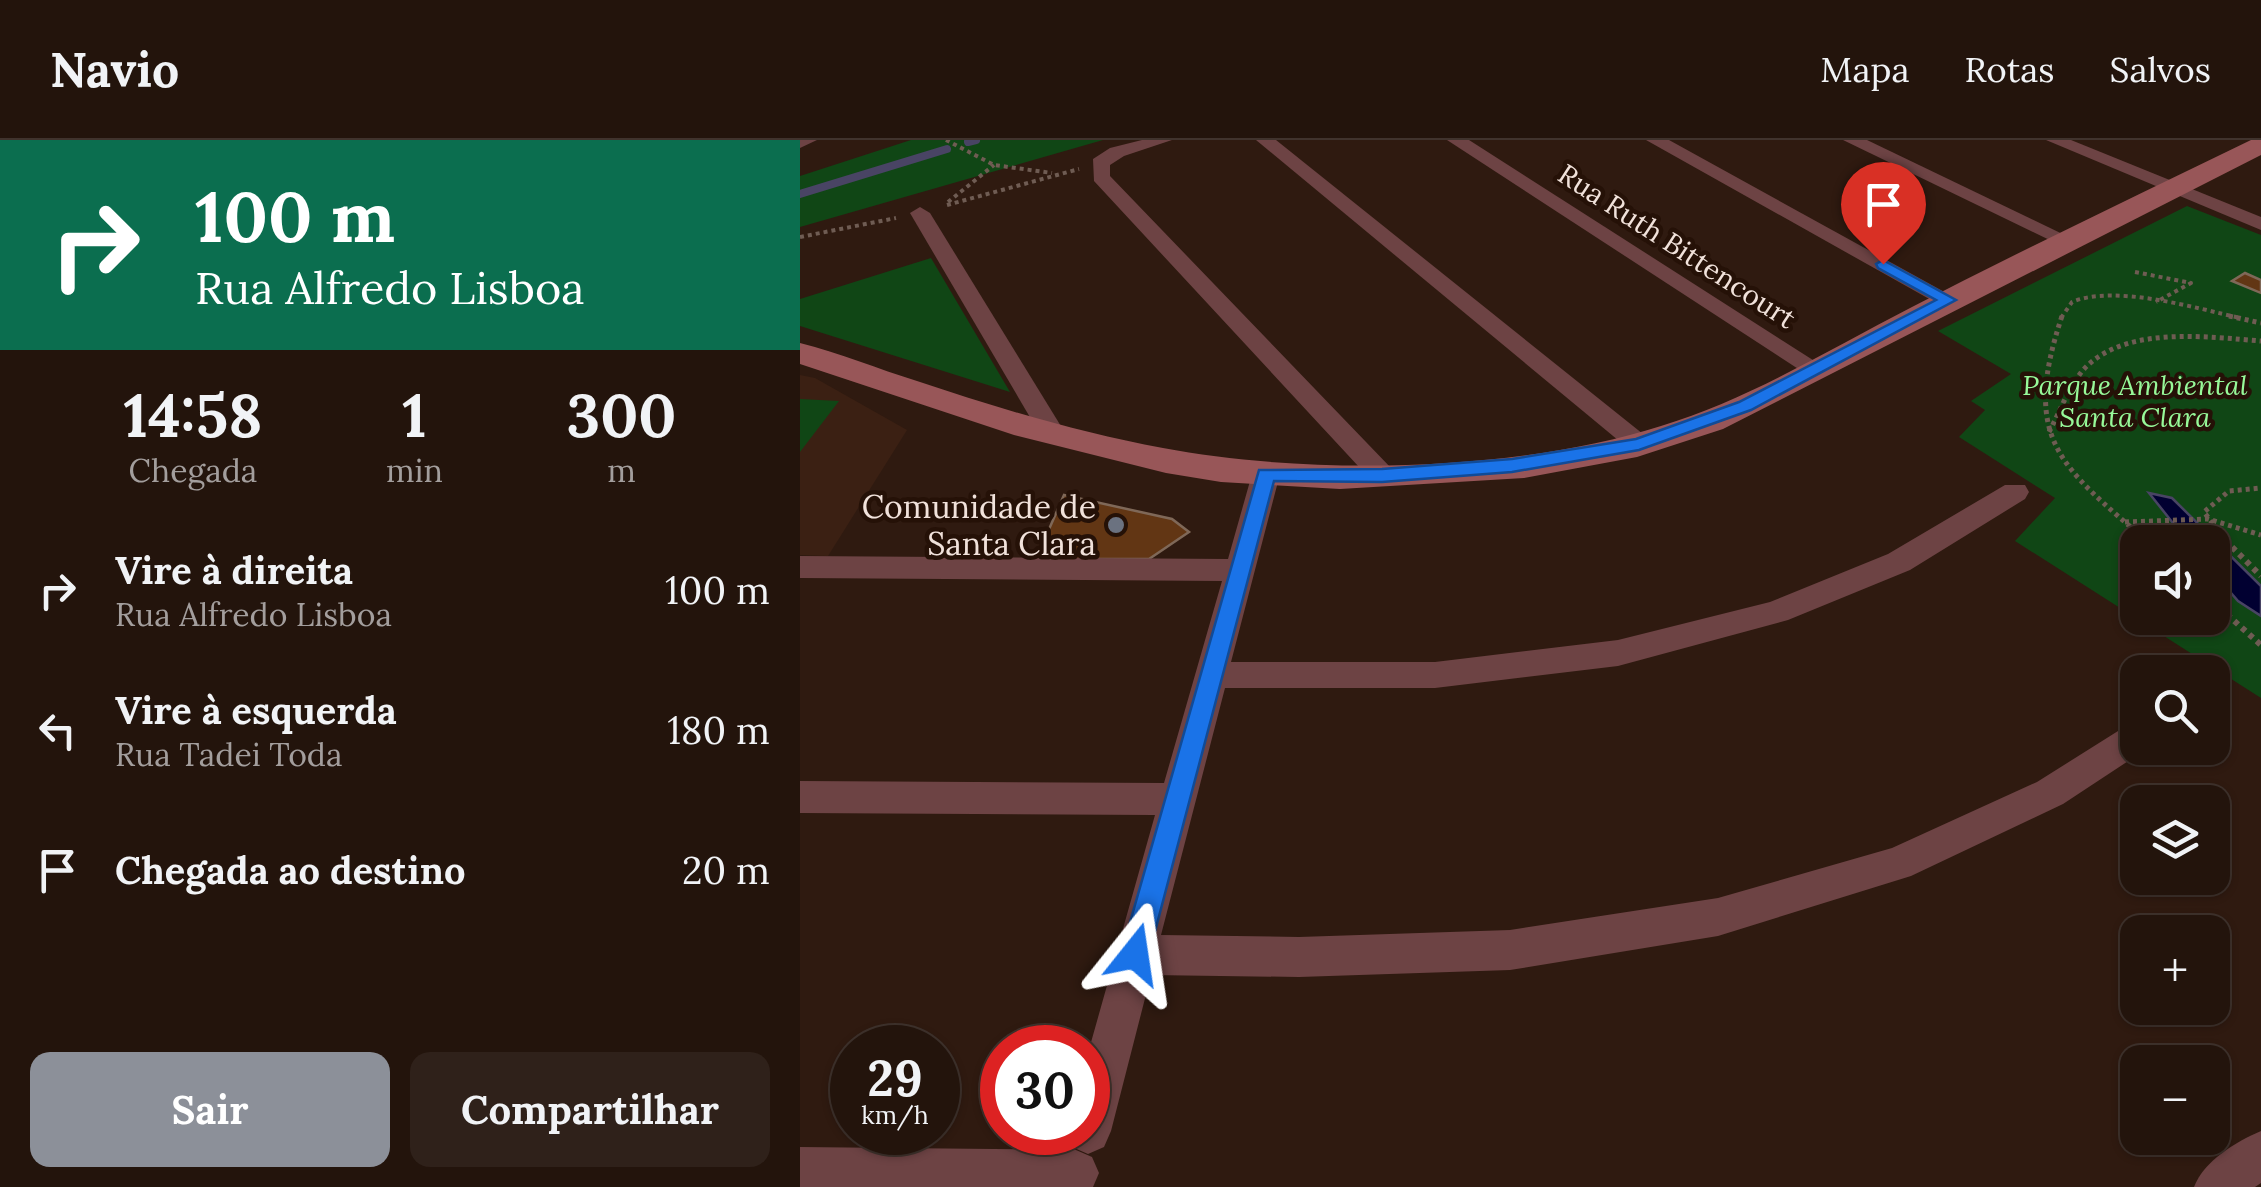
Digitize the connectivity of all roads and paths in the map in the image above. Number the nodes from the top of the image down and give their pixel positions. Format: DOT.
graph roads {
  1 [pos="808,140"];
  2 [pos="946,140"];
  3 [pos="1163,140"];
  4 [pos="1265,140"];
  5 [pos="1456,140"];
  6 [pos="1655,140"];
  7 [pos="1852,140"];
  8 [pos="2055,140"];
  9 [pos="2260,142"];
  10 [pos="800,143"];
  11 [pos="1100,163"];
  12 [pos="994,164"];
  13 [pos="1058,174"];
  14 [pos="2173,188"];
  15 [pos="920,213"];
  16 [pos="2261,224"];
  17 [pos="800,237"];
  18 [pos="2067,241"];
  19 [pos="2135,272"];
  20 [pos="1948,300"];
  21 [pos="2155,303"];
  22 [pos="2261,322"];
  23 [pos="2261,342"];
  24 [pos="800,354"];
  25 [pos="1815,370"];
  26 [pos="2049,432"];
  27 [pos="1054,436"];
  28 [pos="1639,444"];
  29 [pos="1266,474"];
  30 [pos="1382,476"];
  31 [pos="2261,488"];
  32 [pos="2015,492"];
  33 [pos="2208,519"];
  34 [pos="2125,522"];
  35 [pos="2128,525"];
  36 [pos="2261,535"];
  37 [pos="800,567"];
  38 [pos="1240,570"];
  39 [pos="2261,576"];
  40 [pos="2230,618"];
  41 [pos="2261,646"];
  42 [pos="1211,676"];
  43 [pos="2120,748"];
  44 [pos="800,797"];
  45 [pos="1178,798"];
  46 [pos="1135,954"];
  47 [pos="2261,1154"];
  48 [pos="1081,1156"];
  49 [pos="800,1170"];
  50 [pos="2216,1187"];
  1 -- 10 [label="street"];
  2 -- 12 [label="path"];
  3 -- 11 [label="street"];
  4 -- 28 [label="street"];
  5 -- 25 [label="street, Rua Ruth Bittencourt"];
  6 -- 20 [label="street"];
  7 -- 18 [label="street"];
  8 -- 14 [label="street"];
  9 -- 14 [label="street"];
  11 -- 13 [label="path"];
  11 -- 30 [label="street"];
  12 -- 13 [label="path"];
  12 -- 13 [label="path"];
  14 -- 16 [label="street"];
  14 -- 18 [label="street"];
  15 -- 17 [label="path"];
  15 -- 27 [label="street"];
  18 -- 20 [label="street"];
  19 -- 21 [label="path"];
  20 -- 25 [label="street"];
  21 -- 22 [label="path"];
  21 -- 26 [label="path"];
  23 -- 26 [label="path"];
  24 -- 27 [label="street"];
  25 -- 28 [label="street"];
  26 -- 34 [label="path"];
  27 -- 29 [label="street"];
  28 -- 30 [label="street"];
  29 -- 30 [label="street"];
  29 -- 38 [label="street"];
  31 -- 33 [label="path"];
  32 -- 42 [label="street"];
  33 -- 34 [label="path"];
  33 -- 36 [label="path"];
  33 -- 39 [label="path"];
  34 -- 35 [label="path"];
  37 -- 38 [label="street"];
  38 -- 42 [label="street"];
  40 -- 41 [label="path"];
  42 -- 45 [label="street"];
  43 -- 46 [label="street"];
  44 -- 45 [label="street"];
  45 -- 46 [label="street"];
  46 -- 48 [label="street"];
  47 -- 50 [label="street"];
  48 -- 49 [label="street"];
}
